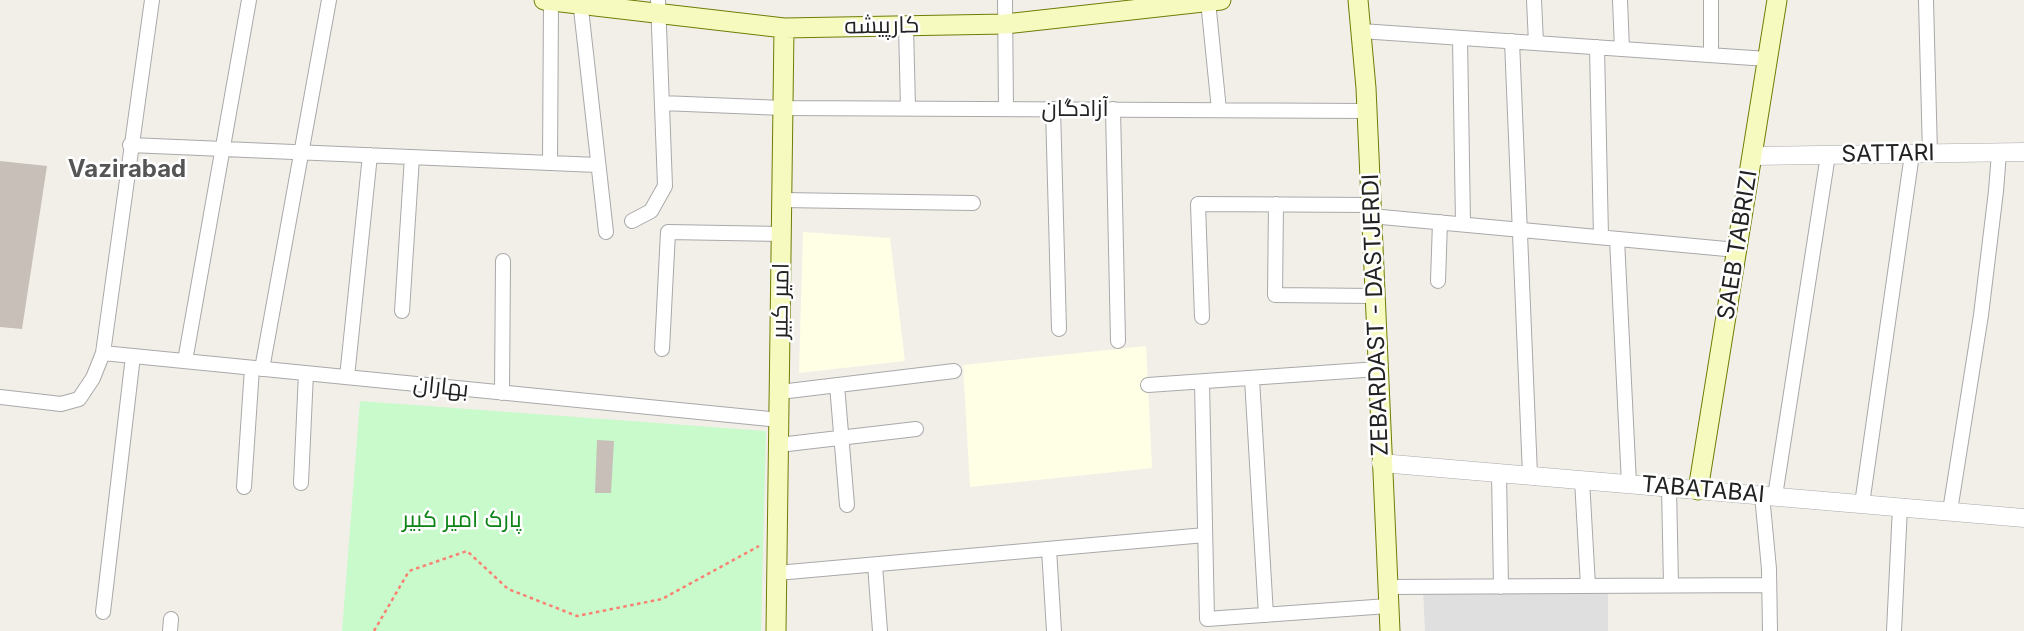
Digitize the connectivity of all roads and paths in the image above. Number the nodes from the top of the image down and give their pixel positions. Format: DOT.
graph roads {
  1 [pos="152,0"];
  2 [pos="249,0"];
  3 [pos="329,0"];
  4 [pos="1005,0"];
  5 [pos="1357,0"];
  6 [pos="1534,0"];
  7 [pos="1620,0"];
  8 [pos="1711,0"];
  9 [pos="1777,0"];
  10 [pos="1926,0"];
  11 [pos="548,1"];
  12 [pos="1215,1"];
  13 [pos="580,2"];
  14 [pos="658,7"];
  15 [pos="1005,24"];
  16 [pos="906,26"];
  17 [pos="784,28"];
  18 [pos="1361,31"];
  19 [pos="1460,38"];
  20 [pos="1512,41"];
  21 [pos="1536,43"];
  22 [pos="1597,47"];
  23 [pos="1622,49"];
  24 [pos="1711,55"];
  25 [pos="1767,59"];
  26 [pos="662,103"];
  27 [pos="783,107"];
  28 [pos="908,108"];
  29 [pos="1006,109"];
  30 [pos="1053,109"];
  31 [pos="1113,109"];
  32 [pos="1219,110"];
  33 [pos="1367,111"];
  34 [pos="130,145"];
  35 [pos="223,149"];
  36 [pos="301,152"];
  37 [pos="2024,152"];
  38 [pos="1999,153"];
  39 [pos="1921,154"];
  40 [pos="370,155"];
  41 [pos="1828,155"];
  42 [pos="1752,156"];
  43 [pos="412,157"];
  44 [pos="550,163"];
  45 [pos="597,165"];
  46 [pos="782,200"];
  47 [pos="973,203"];
  48 [pos="1276,204"];
  49 [pos="1371,210"];
  50 [pos="632,220"];
  51 [pos="1440,222"];
  52 [pos="1463,224"];
  53 [pos="1518,229"];
  54 [pos="606,232"];
  55 [pos="782,234"];
  56 [pos="1601,237"];
  57 [pos="1617,239"];
  58 [pos="1737,250"];
  59 [pos="503,261"];
  60 [pos="1438,281"];
  61 [pos="1375,296"];
  62 [pos="402,311"];
  63 [pos="1202,317"];
  64 [pos="1059,329"];
  65 [pos="1118,341"];
  66 [pos="662,349"];
  67 [pos="103,353"];
  68 [pos="133,356"];
  69 [pos="185,361"];
  70 [pos="257,368"];
  71 [pos="1378,369"];
  72 [pos="954,371"];
  73 [pos="306,373"];
  74 [pos="347,377"];
  75 [pos="1252,379"];
  76 [pos="1202,383"];
  77 [pos="837,385"];
  78 [pos="1148,385"];
  79 [pos="780,391"];
  80 [pos="502,393"];
  81 [pos="0,397"];
  82 [pos="780,420"];
  83 [pos="916,429"];
  84 [pos="841,438"];
  85 [pos="779,445"];
  86 [pos="1381,463"];
  87 [pos="1499,473"];
  88 [pos="1530,475"];
  89 [pos="1582,480"];
  90 [pos="301,483"];
  91 [pos="1629,484"];
  92 [pos="244,487"];
  93 [pos="1669,487"];
  94 [pos="1698,490"];
  95 [pos="1768,496"];
  96 [pos="1862,504"];
  97 [pos="847,505"];
  98 [pos="1900,507"];
  99 [pos="1950,511"];
  100 [pos="2024,517"];
  101 [pos="1205,535"];
  102 [pos="778,537"];
  103 [pos="1049,549"];
  104 [pos="875,565"];
  105 [pos="777,573"];
  106 [pos="1769,585"];
  107 [pos="1588,586"];
  108 [pos="1671,586"];
  109 [pos="1501,587"];
  110 [pos="1388,597"];
  111 [pos="103,612"];
  112 [pos="1266,615"];
  113 [pos="374,631"];
  114 [pos="776,631"];
  115 [pos="880,631"];
  116 [pos="1054,631"];
  117 [pos="1390,631"];
  118 [pos="1770,631"];
  119 [pos="1894,631"];
  1 -- 34 [label="street"];
  2 -- 35 [label="street"];
  3 -- 36 [label="street"];
  4 -- 15 [label="street"];
  5 -- 18 [label="main road, ZEBARDAST - DASTJERDI"];
  6 -- 21 [label="street"];
  7 -- 23 [label="street"];
  8 -- 24 [label="street"];
  9 -- 25 [label="main road, SAEB TABRIZI"];
  10 -- 39 [label="street"];
  11 -- 13 [label="main road, کارپیشه"];
  11 -- 44 [label="street"];
  12 -- 15 [label="main road, کارپیشه"];
  12 -- 32 [label="street"];
  13 -- 14 [label="main road, کارپیشه"];
  13 -- 45 [label="street"];
  14 -- 17 [label="main road, کارپیشه"];
  14 -- 26 [label="street"];
  15 -- 16 [label="main road, کارپیشه"];
  15 -- 29 [label="street"];
  16 -- 17 [label="main road, کارپیشه"];
  16 -- 28 [label="street"];
  17 -- 27 [label="main road, امیر کبیر"];
  18 -- 19 [label="street"];
  18 -- 33 [label="main road, ZEBARDAST - DASTJERDI"];
  19 -- 20 [label="street"];
  19 -- 52 [label="street"];
  20 -- 21 [label="street"];
  20 -- 53 [label="street"];
  21 -- 22 [label="street"];
  22 -- 23 [label="street"];
  22 -- 56 [label="street"];
  23 -- 24 [label="street"];
  24 -- 25 [label="street"];
  25 -- 42 [label="main road, SAEB TABRIZI"];
  26 -- 27 [label="street, آزادگان"];
  26 -- 50 [label="street"];
  27 -- 28 [label="street, آزادگان"];
  27 -- 46 [label="main road, امیر کبیر"];
  28 -- 29 [label="street, آزادگان"];
  29 -- 30 [label="street, آزادگان"];
  30 -- 31 [label="street, آزادگان"];
  30 -- 64 [label="street"];
  31 -- 32 [label="street, آزادگان"];
  31 -- 65 [label="street"];
  32 -- 33 [label="street, آزادگان"];
  33 -- 49 [label="main road, ZEBARDAST - DASTJERDI"];
  34 -- 35 [label="street"];
  34 -- 67 [label="street"];
  35 -- 36 [label="street"];
  35 -- 69 [label="street"];
  36 -- 40 [label="street"];
  36 -- 70 [label="street"];
  37 -- 38 [label="street, SATTARI"];
  38 -- 39 [label="street, SATTARI"];
  38 -- 99 [label="street"];
  39 -- 41 [label="street, SATTARI"];
  39 -- 96 [label="street"];
  40 -- 43 [label="street"];
  40 -- 74 [label="street"];
  41 -- 42 [label="street, SATTARI"];
  41 -- 95 [label="street"];
  42 -- 58 [label="main road, SAEB TABRIZI"];
  43 -- 44 [label="street"];
  43 -- 62 [label="street"];
  44 -- 45 [label="street"];
  45 -- 54 [label="street"];
  46 -- 47 [label="street"];
  46 -- 55 [label="main road, امیر کبیر"];
  48 -- 49 [label="street"];
  48 -- 61 [label="street"];
  48 -- 63 [label="street"];
  49 -- 51 [label="street"];
  49 -- 61 [label="main road, ZEBARDAST - DASTJERDI"];
  51 -- 52 [label="street"];
  51 -- 60 [label="street"];
  52 -- 53 [label="street"];
  53 -- 56 [label="street"];
  53 -- 88 [label="street"];
  55 -- 66 [label="street"];
  55 -- 79 [label="main road, امیر کبیر"];
  56 -- 57 [label="street"];
  57 -- 58 [label="street"];
  57 -- 91 [label="street"];
  58 -- 94 [label="main road, SAEB TABRIZI"];
  59 -- 80 [label="street"];
  61 -- 71 [label="main road, ZEBARDAST - DASTJERDI"];
  67 -- 68 [label="street, بهاران"];
  67 -- 81 [label="street"];
  68 -- 69 [label="street, بهاران"];
  68 -- 111 [label="street"];
  69 -- 70 [label="street, بهاران"];
  70 -- 73 [label="street, بهاران"];
  70 -- 92 [label="street"];
  71 -- 75 [label="street"];
  71 -- 86 [label="main road, ZEBARDAST - DASTJERDI"];
  72 -- 77 [label="street"];
  73 -- 74 [label="street, بهاران"];
  73 -- 90 [label="street"];
  74 -- 80 [label="street, بهاران"];
  75 -- 76 [label="street"];
  75 -- 112 [label="street"];
  76 -- 78 [label="street"];
  76 -- 101 [label="street"];
  77 -- 79 [label="street"];
  77 -- 84 [label="street"];
  79 -- 82 [label="main road, امیر کبیر"];
  80 -- 82 [label="street, بهاران"];
  82 -- 85 [label="main road, امیر کبیر"];
  83 -- 84 [label="street"];
  84 -- 85 [label="street"];
  84 -- 97 [label="street"];
  85 -- 102 [label="main road, امیر کبیر"];
  86 -- 87 [label="street, TABATABAI"];
  86 -- 110 [label="main road, ZEBARDAST - DASTJERDI"];
  87 -- 88 [label="street, TABATABAI"];
  87 -- 109 [label="street"];
  88 -- 89 [label="street, TABATABAI"];
  89 -- 91 [label="street, TABATABAI"];
  89 -- 107 [label="street"];
  91 -- 93 [label="street, TABATABAI"];
  93 -- 94 [label="street, TABATABAI"];
  93 -- 108 [label="street"];
  94 -- 95 [label="street, TABATABAI"];
  95 -- 96 [label="street, TABATABAI"];
  95 -- 106 [label="street"];
  96 -- 98 [label="street, TABATABAI"];
  98 -- 99 [label="street, TABATABAI"];
  98 -- 119 [label="street"];
  99 -- 100 [label="street, TABATABAI"];
  101 -- 103 [label="street"];
  101 -- 112 [label="street"];
  102 -- 105 [label="main road, امیر کبیر"];
  102 -- 113 [label="path"];
  103 -- 104 [label="street"];
  103 -- 116 [label="street"];
  104 -- 105 [label="street"];
  104 -- 115 [label="street"];
  105 -- 114 [label="main road, امیر کبیر"];
  106 -- 108 [label="street"];
  106 -- 118 [label="street"];
  107 -- 108 [label="street"];
  107 -- 109 [label="street"];
  109 -- 110 [label="street"];
  110 -- 112 [label="street"];
  110 -- 117 [label="main road, ZEBARDAST - DASTJERDI"];
}
